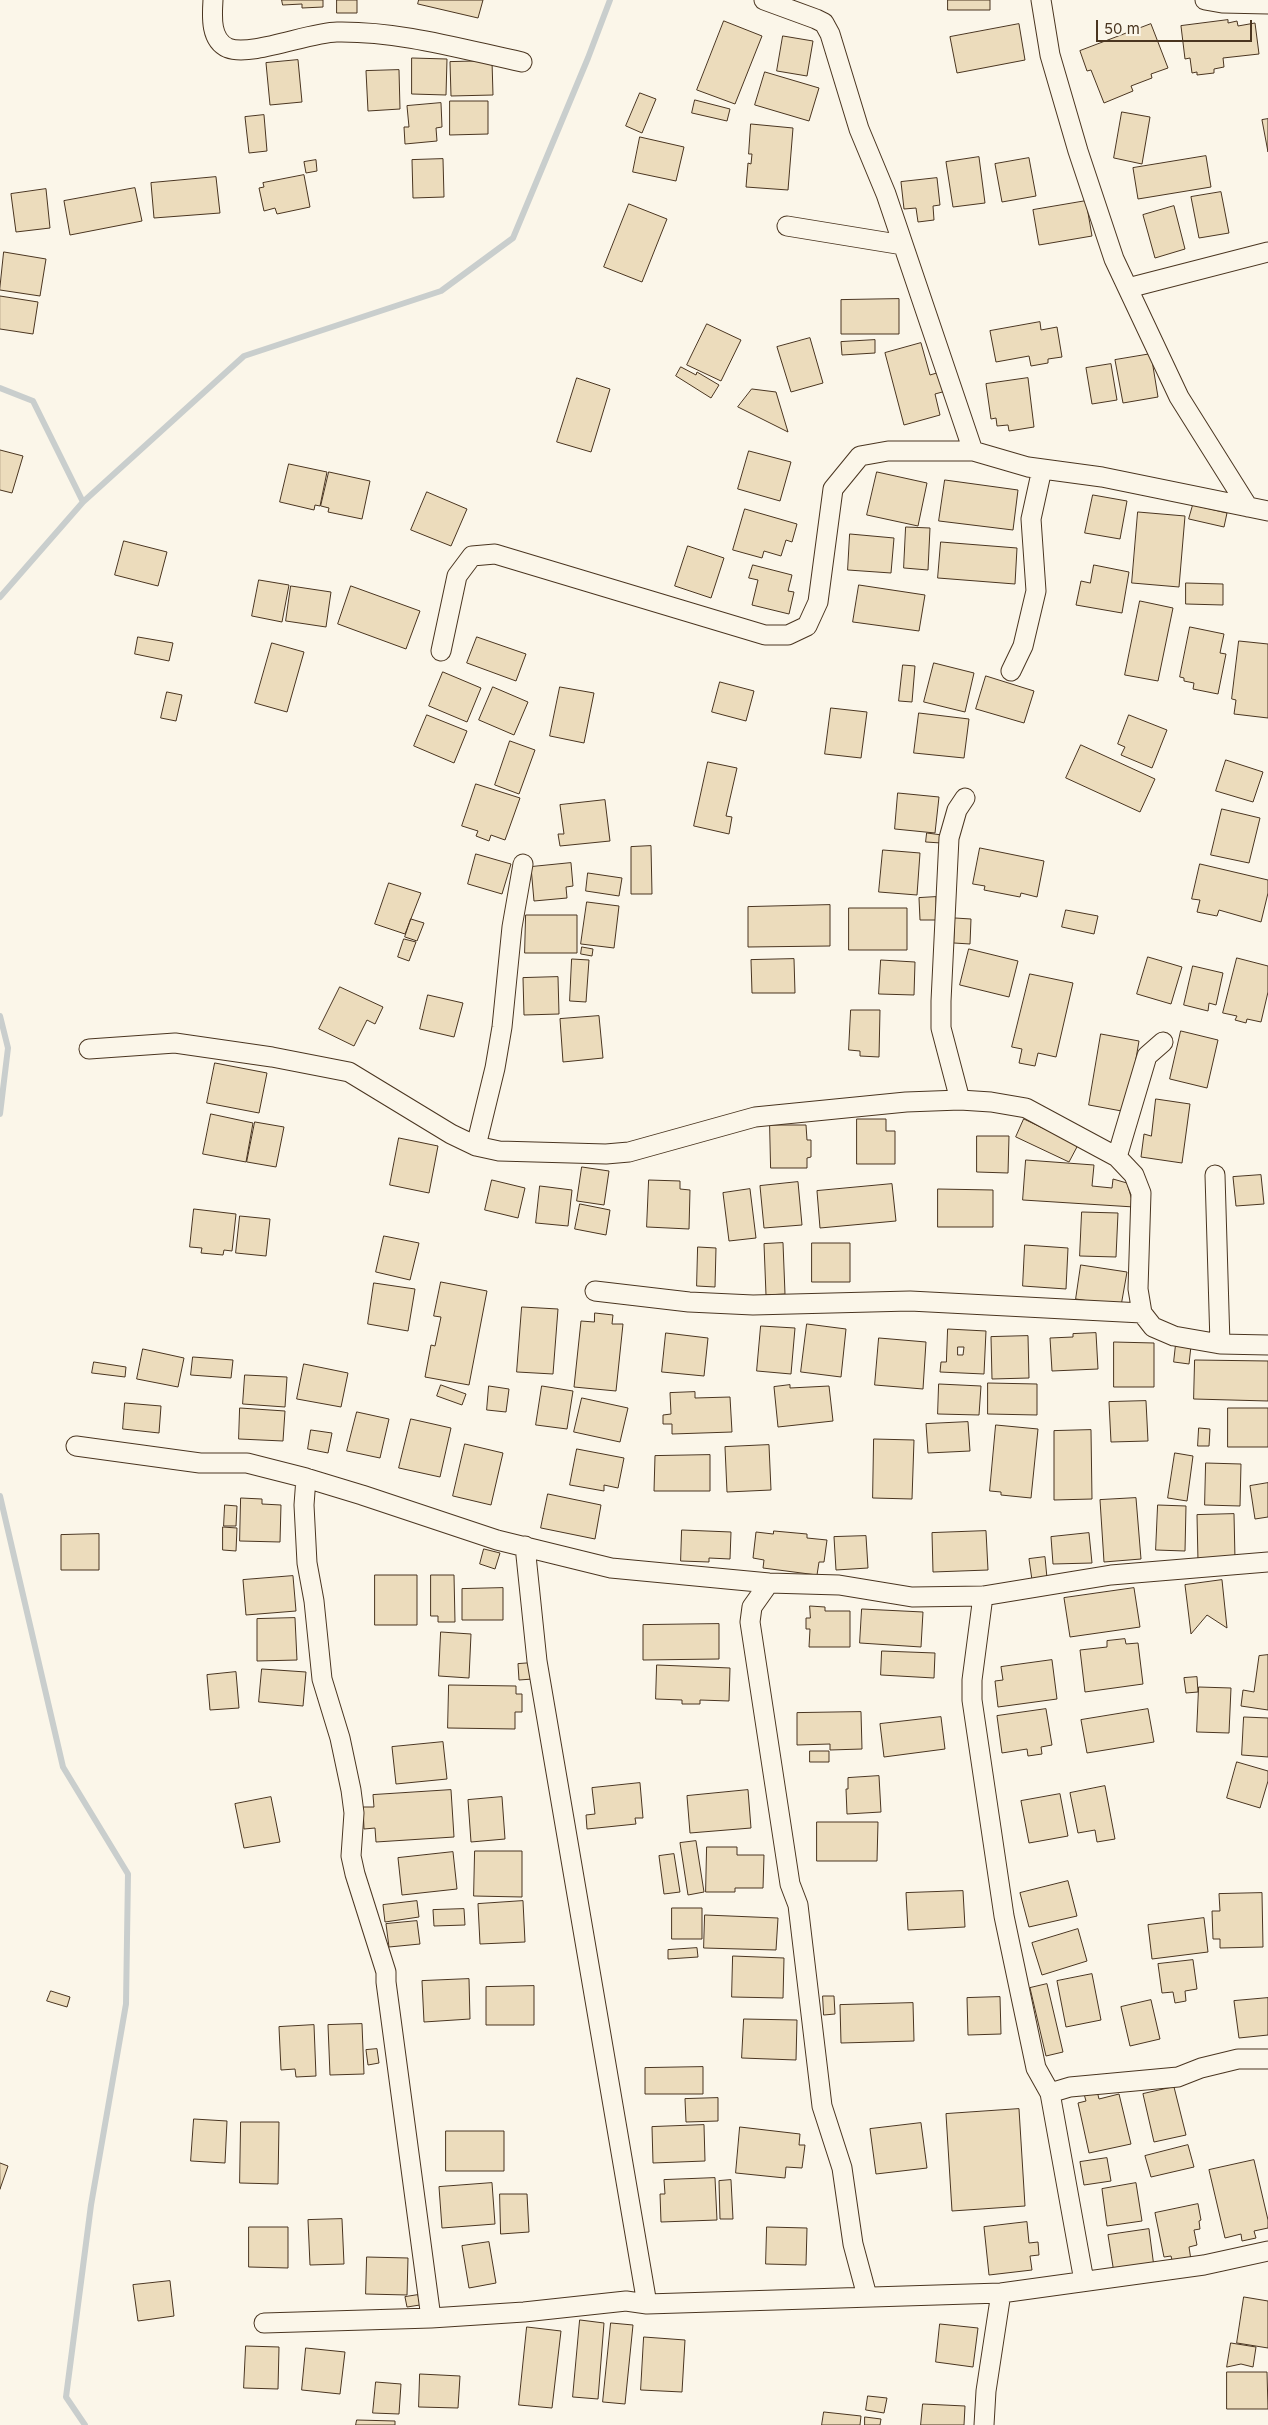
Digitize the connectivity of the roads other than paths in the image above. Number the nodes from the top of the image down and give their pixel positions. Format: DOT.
graph roads {
  1 [pos="213,0"];
  2 [pos="764,0"];
  3 [pos="1041,0"];
  4 [pos="1205,0"];
  5 [pos="1268,4"];
  6 [pos="522,62"];
  7 [pos="787,226"];
  8 [pos="904,245"];
  9 [pos="1268,252"];
  10 [pos="1128,288"];
  11 [pos="973,451"];
  12 [pos="1042,469"];
  13 [pos="1248,507"];
  14 [pos="1268,511"];
  15 [pos="441,651"];
  16 [pos="1011,671"];
  17 [pos="965,798"];
  18 [pos="524,864"];
  19 [pos="1162,1042"];
  20 [pos="89,1050"];
  21 [pos="960,1100"];
  22 [pos="476,1146"];
  23 [pos="1117,1157"];
  24 [pos="1215,1175"];
  25 [pos="595,1290"];
  26 [pos="1142,1313"];
  27 [pos="1220,1344"];
  28 [pos="1268,1345"];
  29 [pos="76,1446"];
  30 [pos="306,1478"];
  31 [pos="525,1546"];
  32 [pos="1268,1562"];
  33 [pos="769,1583"];
  34 [pos="983,1596"];
  35 [pos="1268,2060"];
  36 [pos="1050,2093"];
  37 [pos="1268,2251"];
  38 [pos="1084,2281"];
  39 [pos="1001,2293"];
  40 [pos="867,2296"];
  41 [pos="648,2304"];
  42 [pos="431,2318"];
  43 [pos="264,2323"];
  44 [pos="984,2425"];
  1 -- 6 [label="street"];
  2 -- 8 [label="street"];
  3 -- 10 [label="street"];
  4 -- 5 [label="street"];
  7 -- 8 [label="street"];
  8 -- 11 [label="street"];
  9 -- 10 [label="street"];
  10 -- 13 [label="street"];
  11 -- 12 [label="street"];
  11 -- 15 [label="street"];
  12 -- 13 [label="street"];
  12 -- 16 [label="street"];
  13 -- 14 [label="street"];
  17 -- 21 [label="street"];
  18 -- 22 [label="street"];
  19 -- 23 [label="street"];
  20 -- 22 [label="street"];
  21 -- 22 [label="street"];
  21 -- 23 [label="street"];
  23 -- 26 [label="street"];
  24 -- 27 [label="street"];
  25 -- 26 [label="street"];
  26 -- 27 [label="street"];
  27 -- 28 [label="street"];
  29 -- 30 [label="street"];
  30 -- 31 [label="street"];
  30 -- 42 [label="street"];
  31 -- 33 [label="street"];
  31 -- 41 [label="street"];
  32 -- 34 [label="street"];
  33 -- 34 [label="street"];
  33 -- 40 [label="street"];
  34 -- 36 [label="street"];
  35 -- 36 [label="street"];
  36 -- 38 [label="street"];
  37 -- 38 [label="street"];
  38 -- 39 [label="street"];
  39 -- 40 [label="street"];
  39 -- 44 [label="street"];
  40 -- 41 [label="street"];
  41 -- 42 [label="street"];
  42 -- 43 [label="street"];
}
